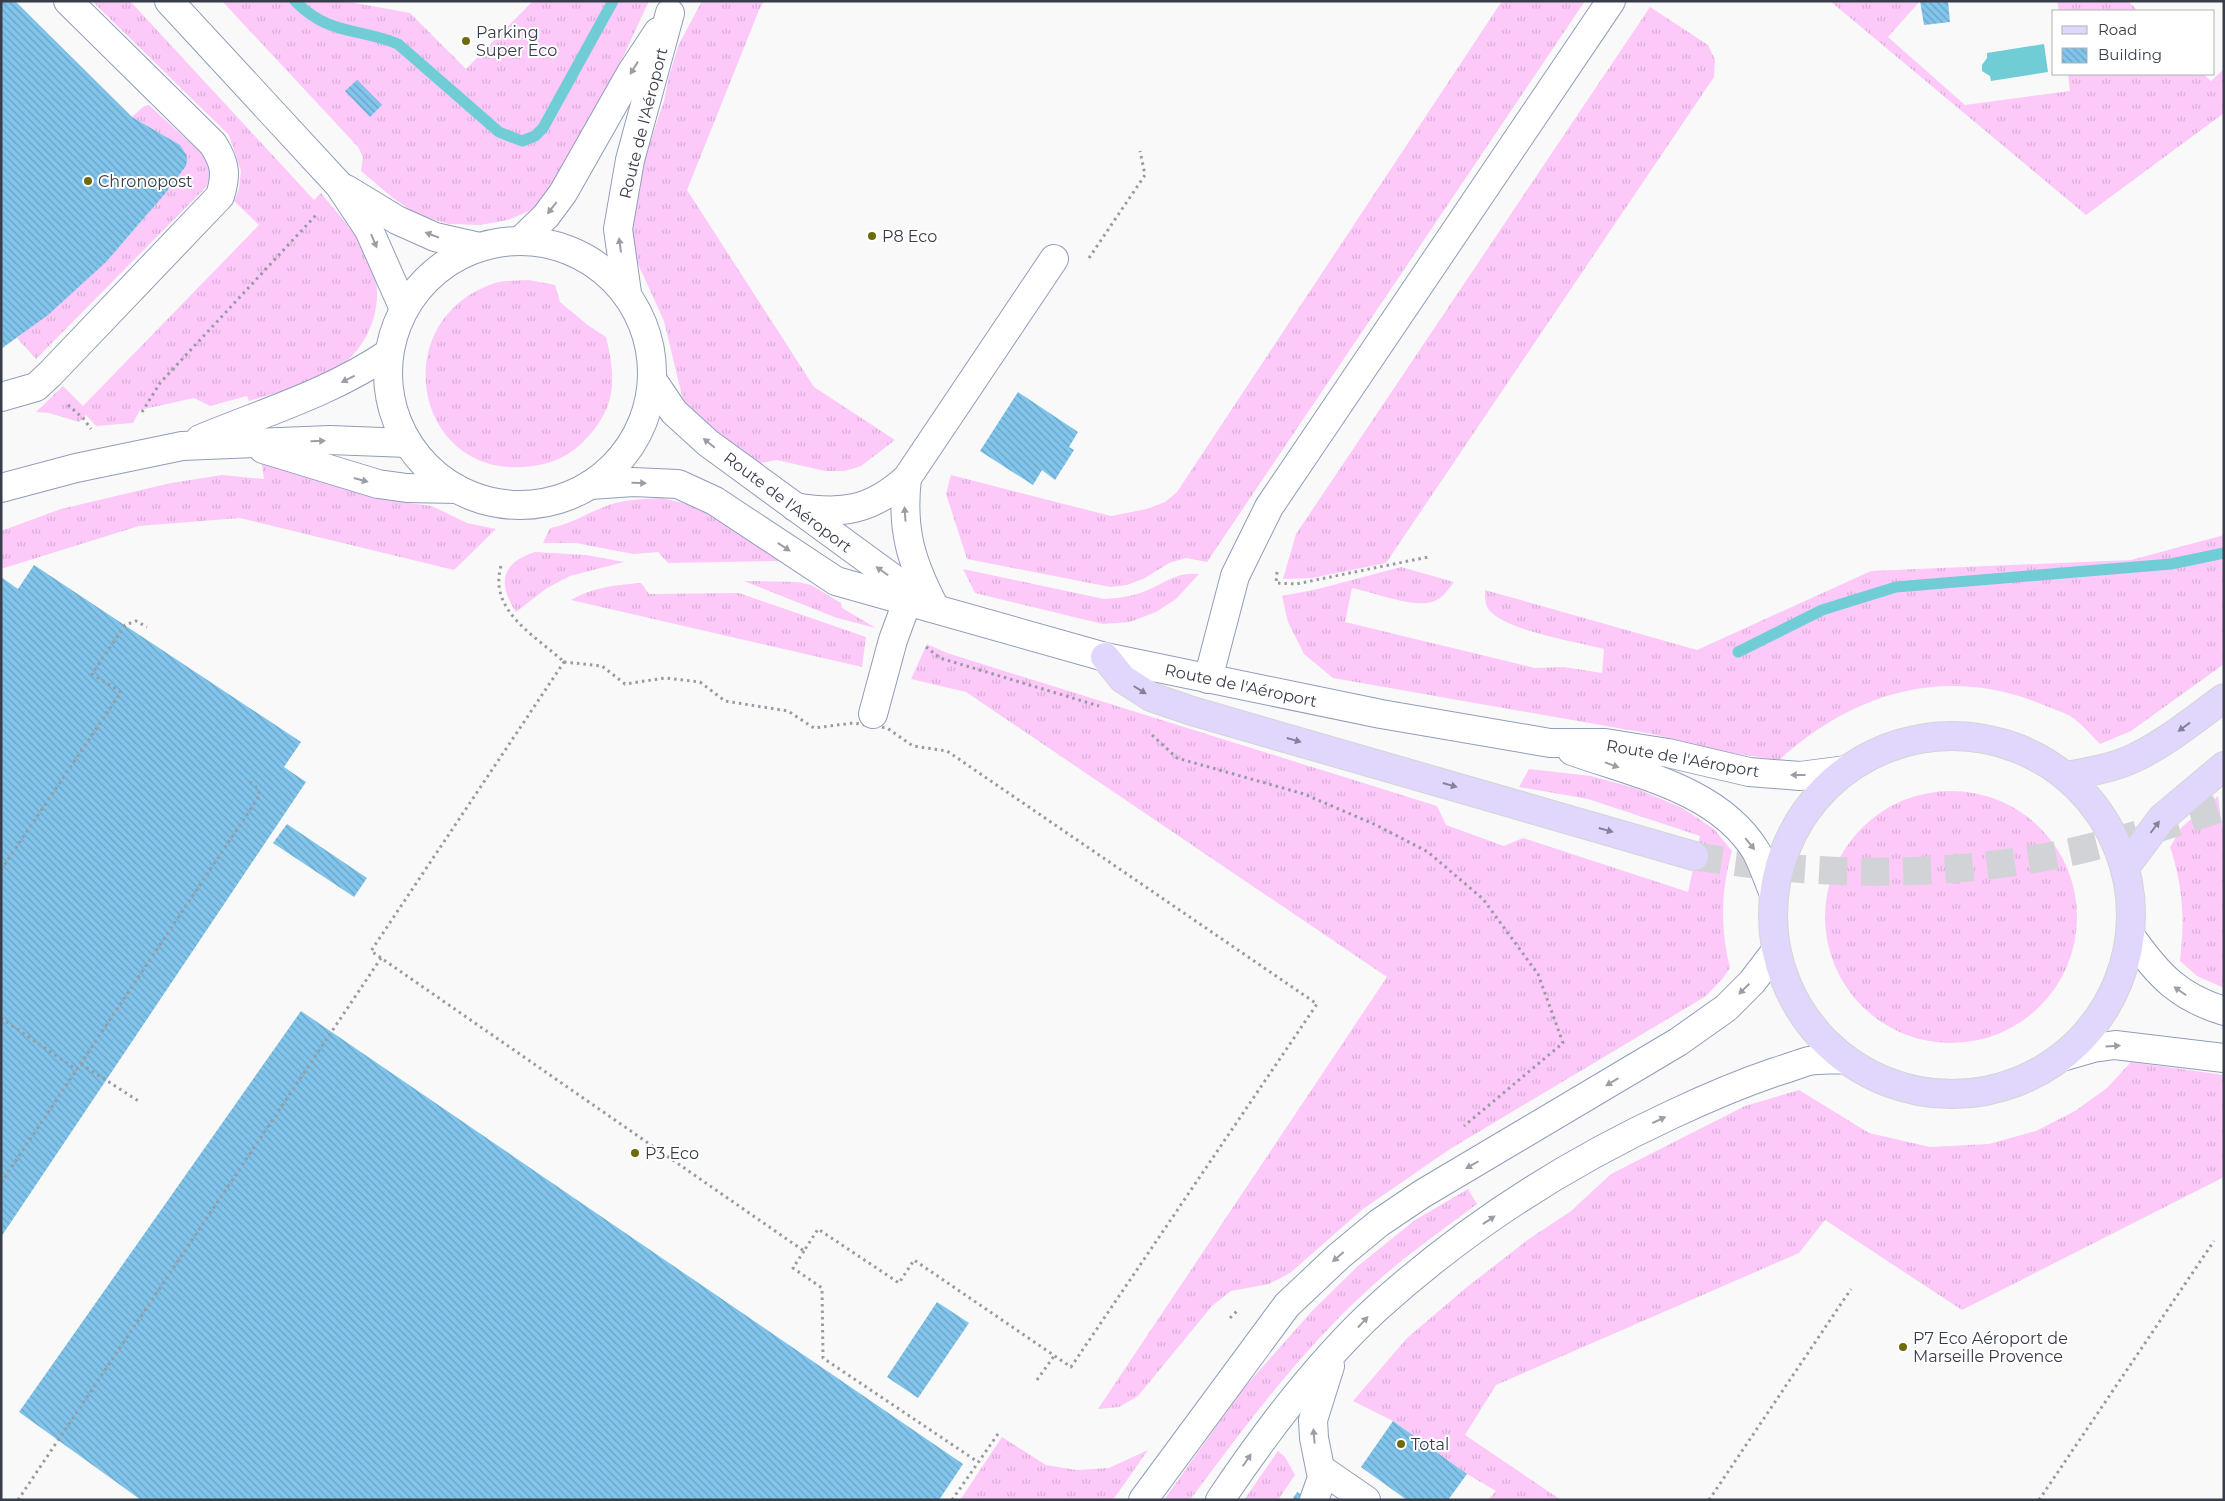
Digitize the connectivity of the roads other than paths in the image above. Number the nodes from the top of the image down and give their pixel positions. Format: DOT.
graph roads {
  1 [pos="68,1"];
  2 [pos="169,1"];
  3 [pos="1611,1"];
  4 [pos="674,7"];
  5 [pos="339,185"];
  6 [pos="521,240"];
  7 [pos="478,247"];
  8 [pos="1054,259"];
  9 [pos="627,293"];
  10 [pos="404,309"];
  11 [pos="389,353"];
  12 [pos="653,381"];
  13 [pos="1,397"];
  14 [pos="408,443"];
  15 [pos="248,444"];
  16 [pos="182,446"];
  17 [pos="907,478"];
  18 [pos="590,485"];
  19 [pos="1,488"];
  20 [pos="457,489"];
  21 [pos="795,507"];
  22 [pos="907,602"];
  23 [pos="936,610"];
  24 [pos="1105,657"];
  25 [pos="1208,679"];
  26 [pos="2224,698"];
  27 [pos="873,714"];
  28 [pos="1550,743"];
  29 [pos="2224,766"];
  30 [pos="1846,770"];
  31 [pos="2067,776"];
  32 [pos="1694,856"];
  33 [pos="2126,866"];
  34 [pos="1774,894"];
  35 [pos="2132,938"];
  36 [pos="1775,952"];
  37 [pos="2224,1011"];
  38 [pos="2065,1056"];
  39 [pos="2224,1058"];
  40 [pos="1844,1059"];
  41 [pos="1336,1351"];
  42 [pos="1321,1469"];
  43 [pos="1143,1500"];
  44 [pos="1220,1500"];
  45 [pos="1314,1500"];
  46 [pos="1366,1500"];
  1 -- 13 [label="street"];
  2 -- 5 [label="street"];
  3 -- 25 [label="street"];
  4 -- 6 [label="street, Route de l'Aéroport, one-way"];
  9 -- 4 [label="street, Route de l'Aéroport, one-way"];
  7 -- 5 [label="street, one-way"];
  5 -- 10 [label="street, one-way"];
  6 -- 7 [label="street"];
  6 -- 9 [label="street"];
  7 -- 10 [label="street"];
  8 -- 17 [label="street"];
  9 -- 12 [label="street"];
  10 -- 11 [label="street"];
  11 -- 14 [label="street"];
  11 -- 16 [label="street, one-way"];
  12 -- 18 [label="street"];
  21 -- 12 [label="street, Route de l'Aéroport, one-way"];
  15 -- 14 [label="street, one-way"];
  14 -- 20 [label="street"];
  15 -- 16 [label="street"];
  15 -- 20 [label="street, one-way"];
  16 -- 19 [label="street"];
  17 -- 21 [label="street"];
  23 -- 17 [label="street, one-way"];
  18 -- 20 [label="street"];
  18 -- 22 [label="street, Route de l'Aéroport, one-way"];
  23 -- 21 [label="street, Route de l'Aéroport, one-way"];
  22 -- 23 [label="street, Route de l'Aéroport"];
  22 -- 27 [label="street"];
  23 -- 24 [label="street, Route de l'Aéroport"];
  24 -- 25 [label="street, Route de l'Aéroport"];
  24 -- 32 [label="main road, one-way"];
  25 -- 28 [label="street, Route de l'Aéroport"];
  26 -- 31 [label="main road, one-way"];
  30 -- 28 [label="street, Route de l'Aéroport, one-way"];
  28 -- 34 [label="street, Route de l'Aéroport, one-way"];
  33 -- 29 [label="main road, one-way"];
  30 -- 31 [label="main road, Route de l'Aéroport"];
  30 -- 34 [label="main road, Route de l'Aéroport"];
  31 -- 33 [label="main road, Route de l'Aéroport"];
  33 -- 35 [label="main road, Route de l'Aéroport"];
  34 -- 36 [label="main road, Route de l'Aéroport"];
  37 -- 35 [label="street, one-way"];
  35 -- 38 [label="main road, Route de l'Aéroport"];
  36 -- 40 [label="main road, Route de l'Aéroport"];
  36 -- 43 [label="street, one-way"];
  38 -- 39 [label="street, Route de l'Aéroport, one-way"];
  38 -- 40 [label="main road, Route de l'Aéroport"];
  41 -- 40 [label="street, one-way"];
  42 -- 41 [label="street, one-way"];
  44 -- 41 [label="street, one-way"];
  42 -- 45 [label="street"];
  42 -- 46 [label="street"];
}
